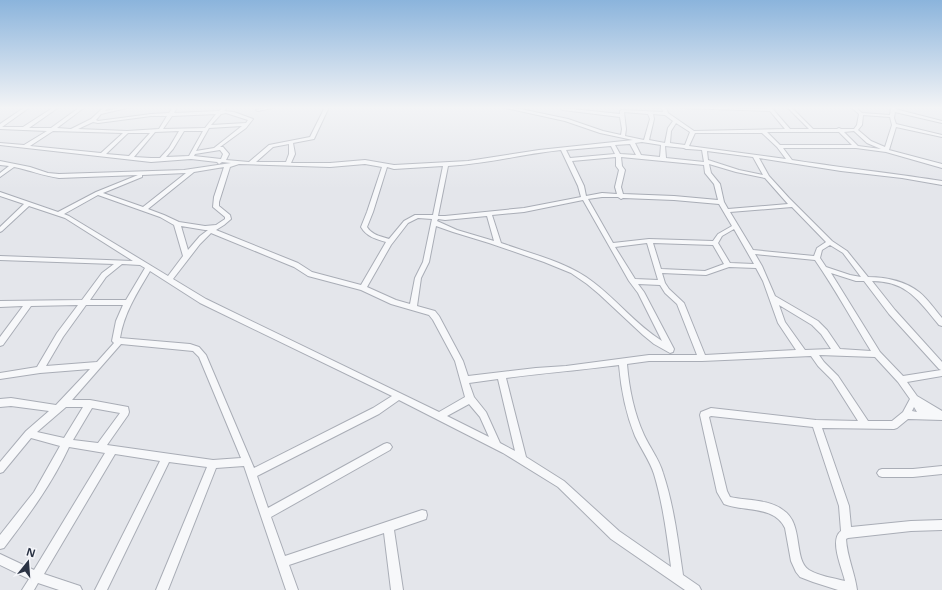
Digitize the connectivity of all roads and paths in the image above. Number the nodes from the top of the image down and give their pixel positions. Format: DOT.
graph roads {
  1 [pos="44,135"];
  2 [pos="124,135"];
  3 [pos="153,135"];
  4 [pos="179,135"];
  5 [pos="203,135"];
  6 [pos="233,135"];
  7 [pos="314,135"];
  8 [pos="618,135"];
  9 [pos="646,135"];
  10 [pos="667,135"];
  11 [pos="692,135"];
  12 [pos="766,135"];
  13 [pos="845,135"];
  14 [pos="860,135"];
  15 [pos="891,135"];
  16 [pos="623,136"];
  17 [pos="291,142"];
  18 [pos="644,142"];
  19 [pos="632,143"];
  20 [pos="0,144"];
  21 [pos="613,145"];
  22 [pos="666,145"];
  23 [pos="779,146"];
  24 [pos="24,147"];
  25 [pos="856,147"];
  26 [pos="216,148"];
  27 [pos="686,148"];
  28 [pos="563,149"];
  29 [pos="704,150"];
  30 [pos="886,151"];
  31 [pos="103,154"];
  32 [pos="192,155"];
  33 [pos="618,156"];
  34 [pos="639,156"];
  35 [pos="755,156"];
  36 [pos="131,157"];
  37 [pos="162,159"];
  38 [pos="223,160"];
  39 [pos="569,160"];
  40 [pos="663,160"];
  41 [pos="790,161"];
  42 [pos="0,163"];
  43 [pos="240,163"];
  44 [pos="251,163"];
  45 [pos="706,163"];
  46 [pos="288,164"];
  47 [pos="446,164"];
  48 [pos="14,165"];
  49 [pos="227,166"];
  50 [pos="385,166"];
  51 [pos="942,166"];
  52 [pos="208,169"];
  53 [pos="193,171"];
  54 [pos="148,174"];
  55 [pos="0,175"];
  56 [pos="767,177"];
  57 [pos="942,183"];
  58 [pos="98,193"];
  59 [pos="0,194"];
  60 [pos="621,197"];
  61 [pos="584,198"];
  62 [pos="721,202"];
  63 [pos="27,204"];
  64 [pos="792,205"];
  65 [pos="144,209"];
  66 [pos="726,211"];
  67 [pos="59,214"];
  68 [pos="489,214"];
  69 [pos="434,219"];
  70 [pos="177,224"];
  71 [pos="736,226"];
  72 [pos="211,228"];
  73 [pos="0,229"];
  74 [pos="649,241"];
  75 [pos="390,242"];
  76 [pos="830,242"];
  77 [pos="715,243"];
  78 [pos="498,245"];
  79 [pos="611,245"];
  80 [pos="751,252"];
  81 [pos="186,255"];
  82 [pos="0,258"];
  83 [pos="817,258"];
  84 [pos="121,262"];
  85 [pos="140,263"];
  86 [pos="728,265"];
  87 [pos="759,266"];
  88 [pos="149,268"];
  89 [pos="824,268"];
  90 [pos="659,271"];
  91 [pos="864,279"];
  92 [pos="168,280"];
  93 [pos="632,280"];
  94 [pos="662,283"];
  95 [pos="363,288"];
  96 [pos="773,298"];
  97 [pos="84,302"];
  98 [pos="29,303"];
  99 [pos="129,303"];
  100 [pos="0,304"];
  101 [pos="413,308"];
  102 [pos="938,315"];
  103 [pos="942,323"];
  104 [pos="119,342"];
  105 [pos="0,343"];
  106 [pos="670,350"];
  107 [pos="813,353"];
  108 [pos="838,353"];
  109 [pos="802,354"];
  110 [pos="877,354"];
  111 [pos="675,358"];
  112 [pos="702,358"];
  113 [pos="623,362"];
  114 [pos="99,364"];
  115 [pos="942,367"];
  116 [pos="40,370"];
  117 [pos="942,373"];
  118 [pos="0,376"];
  119 [pos="501,376"];
  120 [pos="465,380"];
  121 [pos="901,380"];
  122 [pos="399,396"];
  123 [pos="470,399"];
  124 [pos="914,399"];
  125 [pos="0,403"];
  126 [pos="90,404"];
  127 [pos="61,406"];
  128 [pos="906,415"];
  129 [pos="924,415"];
  130 [pos="440,416"];
  131 [pos="942,416"];
  132 [pos="816,424"];
  133 [pos="866,425"];
  134 [pos="29,434"];
  135 [pos="66,443"];
  136 [pos="497,445"];
  137 [pos="388,447"];
  138 [pos="100,448"];
  139 [pos="112,450"];
  140 [pos="168,457"];
  141 [pos="522,459"];
  142 [pos="247,462"];
  143 [pos="214,464"];
  144 [pos="0,469"];
  145 [pos="942,470"];
  146 [pos="882,473"];
  147 [pos="252,474"];
  148 [pos="265,515"];
  149 [pos="422,515"];
  150 [pos="942,525"];
  151 [pos="388,527"];
  152 [pos="846,533"];
  153 [pos="0,544"];
  154 [pos="0,560"];
  155 [pos="283,562"];
  156 [pos="37,577"];
  157 [pos="678,579"];
  158 [pos="851,589"];
  159 [pos="28,590"];
  160 [pos="76,590"];
  161 [pos="101,590"];
  162 [pos="162,590"];
  163 [pos="291,590"];
  164 [pos="397,590"];
  165 [pos="695,590"];
  1 -- 24 [label="street"];
  2 -- 31 [label="street"];
  3 -- 36 [label="street"];
  4 -- 37 [label="street"];
  5 -- 32 [label="street"];
  6 -- 26 [label="street"];
  7 -- 17 [label="street"];
  8 -- 16 [label="street"];
  9 -- 18 [label="street"];
  10 -- 22 [label="street"];
  11 -- 27 [label="street"];
  12 -- 23 [label="street"];
  13 -- 25 [label="street"];
  14 -- 30 [label="street"];
  15 -- 30 [label="street"];
  16 -- 18 [label="street"];
  17 -- 44 [label="street"];
  17 -- 46 [label="street"];
  18 -- 19 [label="street"];
  18 -- 22 [label="street"];
  19 -- 21 [label="street"];
  19 -- 34 [label="street"];
  20 -- 24 [label="street"];
  21 -- 28 [label="street"];
  21 -- 33 [label="street"];
  22 -- 27 [label="street"];
  22 -- 40 [label="street"];
  23 -- 25 [label="street"];
  23 -- 41 [label="street"];
  24 -- 31 [label="street"];
  25 -- 30 [label="street"];
  26 -- 32 [label="street"];
  26 -- 38 [label="street"];
  27 -- 29 [label="street"];
  28 -- 39 [label="street"];
  28 -- 47 [label="street"];
  29 -- 35 [label="street"];
  29 -- 45 [label="street"];
  30 -- 51 [label="street"];
  31 -- 36 [label="street"];
  32 -- 37 [label="street"];
  32 -- 38 [label="street"];
  33 -- 34 [label="street"];
  33 -- 39 [label="street"];
  33 -- 60 [label="street"];
  34 -- 40 [label="street"];
  35 -- 41 [label="street"];
  35 -- 56 [label="street"];
  36 -- 37 [label="street"];
  38 -- 43 [label="street"];
  38 -- 52 [label="street"];
  39 -- 61 [label="street"];
  40 -- 45 [label="street"];
  41 -- 57 [label="street"];
  42 -- 48 [label="street"];
  43 -- 44 [label="street"];
  43 -- 49 [label="street"];
  44 -- 46 [label="street"];
  45 -- 56 [label="street"];
  45 -- 62 [label="street"];
  46 -- 50 [label="street"];
  47 -- 50 [label="street"];
  47 -- 69 [label="street"];
  48 -- 54 [label="street"];
  48 -- 55 [label="street"];
  49 -- 52 [label="street"];
  49 -- 72 [label="street"];
  50 -- 75 [label="street"];
  52 -- 53 [label="street"];
  53 -- 54 [label="street"];
  53 -- 65 [label="street"];
  54 -- 58 [label="street"];
  56 -- 64 [label="street"];
  58 -- 65 [label="street"];
  58 -- 67 [label="street"];
  59 -- 63 [label="street"];
  60 -- 61 [label="street"];
  60 -- 62 [label="street"];
  61 -- 68 [label="street"];
  61 -- 79 [label="street"];
  62 -- 66 [label="street"];
  63 -- 67 [label="street"];
  63 -- 73 [label="street"];
  64 -- 66 [label="street"];
  64 -- 76 [label="street"];
  65 -- 70 [label="street"];
  66 -- 71 [label="street"];
  67 -- 85 [label="street"];
  68 -- 69 [label="street"];
  68 -- 78 [label="street"];
  69 -- 75 [label="street"];
  69 -- 78 [label="street"];
  69 -- 101 [label="street"];
  70 -- 72 [label="street"];
  70 -- 81 [label="street"];
  71 -- 77 [label="street"];
  71 -- 80 [label="street"];
  72 -- 81 [label="street"];
  72 -- 95 [label="street"];
  74 -- 77 [label="street"];
  74 -- 79 [label="street"];
  74 -- 90 [label="street"];
  75 -- 95 [label="street"];
  76 -- 83 [label="street"];
  76 -- 91 [label="street"];
  77 -- 86 [label="street"];
  78 -- 106 [label="street"];
  79 -- 93 [label="street"];
  80 -- 83 [label="street"];
  80 -- 87 [label="street"];
  81 -- 92 [label="street"];
  82 -- 84 [label="street"];
  83 -- 89 [label="street"];
  84 -- 85 [label="street"];
  84 -- 97 [label="street"];
  85 -- 88 [label="street"];
  86 -- 87 [label="street"];
  86 -- 90 [label="street"];
  87 -- 96 [label="street"];
  88 -- 92 [label="street"];
  88 -- 99 [label="street"];
  89 -- 91 [label="street"];
  89 -- 110 [label="street"];
  90 -- 94 [label="street"];
  91 -- 102 [label="street"];
  91 -- 115 [label="street"];
  92 -- 122 [label="street"];
  93 -- 94 [label="street"];
  93 -- 106 [label="street"];
  94 -- 112 [label="street"];
  95 -- 101 [label="street"];
  96 -- 108 [label="street"];
  96 -- 109 [label="street"];
  97 -- 98 [label="street"];
  97 -- 99 [label="street"];
  97 -- 116 [label="street"];
  98 -- 100 [label="street"];
  98 -- 105 [label="street"];
  99 -- 104 [label="street"];
  101 -- 120 [label="street"];
  102 -- 103 [label="street"];
  104 -- 114 [label="street"];
  104 -- 142 [label="street"];
  106 -- 111 [label="street"];
  107 -- 108 [label="street"];
  107 -- 109 [label="street"];
  107 -- 133 [label="street"];
  108 -- 110 [label="street"];
  109 -- 112 [label="street"];
  110 -- 121 [label="street"];
  111 -- 112 [label="street"];
  111 -- 113 [label="street"];
  113 -- 119 [label="street"];
  113 -- 157 [label="street"];
  114 -- 116 [label="street"];
  114 -- 127 [label="street"];
  116 -- 118 [label="street"];
  117 -- 121 [label="street"];
  119 -- 120 [label="street"];
  119 -- 141 [label="street"];
  120 -- 123 [label="street"];
  121 -- 124 [label="street"];
  122 -- 130 [label="street"];
  122 -- 147 [label="street"];
  123 -- 130 [label="street"];
  123 -- 136 [label="street"];
  124 -- 128 [label="street"];
  124 -- 129 [label="street"];
  124 -- 131 [label="street"];
  125 -- 127 [label="street"];
  126 -- 127 [label="street"];
  126 -- 135 [label="street"];
  126 -- 138 [label="street"];
  127 -- 134 [label="street"];
  128 -- 129 [label="street"];
  128 -- 133 [label="street"];
  129 -- 131 [label="street"];
  130 -- 136 [label="street"];
  132 -- 133 [label="street"];
  132 -- 152 [label="street"];
  132 -- 158 [label="street"];
  134 -- 135 [label="street"];
  134 -- 144 [label="street"];
  135 -- 138 [label="street"];
  135 -- 153 [label="street"];
  136 -- 141 [label="street"];
  137 -- 148 [label="street"];
  138 -- 139 [label="street"];
  139 -- 140 [label="street"];
  139 -- 156 [label="street"];
  140 -- 143 [label="street"];
  140 -- 161 [label="street"];
  141 -- 157 [label="street"];
  142 -- 143 [label="street"];
  142 -- 147 [label="street"];
  143 -- 162 [label="street"];
  145 -- 146 [label="street"];
  147 -- 148 [label="street"];
  148 -- 155 [label="street"];
  149 -- 151 [label="street"];
  150 -- 152 [label="street"];
  151 -- 155 [label="street"];
  151 -- 164 [label="street"];
  152 -- 158 [label="street"];
  154 -- 156 [label="street"];
  155 -- 163 [label="street"];
  156 -- 159 [label="street"];
  156 -- 160 [label="street"];
  157 -- 165 [label="street"];
}
